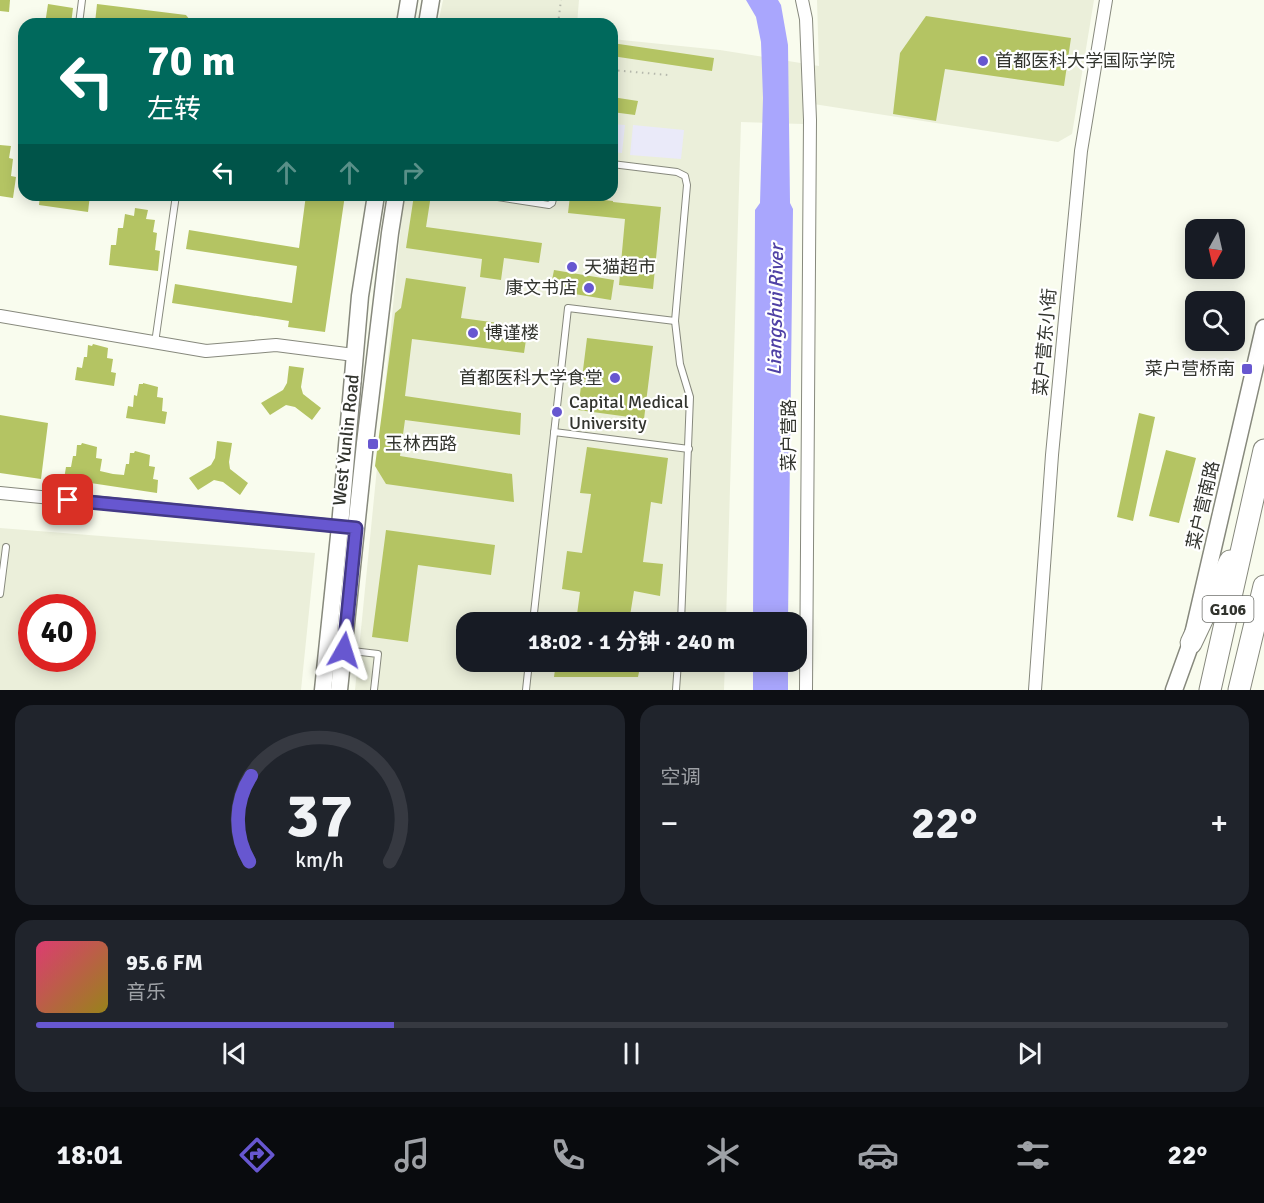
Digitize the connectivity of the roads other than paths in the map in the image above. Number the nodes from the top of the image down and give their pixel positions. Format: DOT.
graph roads {
  1 [pos="82,0"];
  2 [pos="409,0"];
  3 [pos="431,0"];
  4 [pos="802,0"];
  5 [pos="1106,0"];
  6 [pos="80,18"];
  7 [pos="406,18"];
  8 [pos="428,18"];
  9 [pos="618,165"];
  10 [pos="175,201"];
  11 [pos="375,201"];
  12 [pos="395,201"];
  13 [pos="523,201"];
  14 [pos="552,201"];
  15 [pos="0,316"];
  16 [pos="675,321"];
  17 [pos="1264,328"];
  18 [pos="155,344"];
  19 [pos="354,355"];
  20 [pos="554,432"];
  21 [pos="689,449"];
  22 [pos="1264,450"];
  23 [pos="0,493"];
  24 [pos="348,527"];
  25 [pos="1246,528"];
  26 [pos="6,548"];
  27 [pos="1264,586"];
  28 [pos="0,594"];
  29 [pos="534,612"];
  30 [pos="681,612"];
  31 [pos="1191,643"];
  32 [pos="344,650"];
  33 [pos="528,672"];
  34 [pos="677,672"];
  35 [pos="323,690"];
  36 [pos="339,690"];
  37 [pos="374,690"];
  38 [pos="526,690"];
  39 [pos="676,690"];
  40 [pos="806,690"];
  41 [pos="1035,690"];
  42 [pos="1174,690"];
  43 [pos="1210,690"];
  44 [pos="1239,690"];
  1 -- 6 [label="lane"];
  2 -- 7 [label="street"];
  3 -- 8 [label="street"];
  4 -- 40 [label="street, 菜户营路"];
  5 -- 41 [label="street, 菜户营东小街"];
  9 -- 16 [label="lane"];
  10 -- 18 [label="lane"];
  11 -- 19 [label="street, West Yunlin Road"];
  12 -- 24 [label="street, West Yunlin Road"];
  13 -- 14 [label="lane"];
  15 -- 18 [label="street"];
  16 -- 20 [label="lane"];
  16 -- 21 [label="lane"];
  17 -- 31 [label="street, 菜户营南路"];
  18 -- 19 [label="street"];
  19 -- 24 [label="street, West Yunlin Road"];
  20 -- 21 [label="lane"];
  20 -- 29 [label="lane"];
  21 -- 30 [label="lane"];
  22 -- 25 [label="highway, G106"];
  23 -- 24 [label="street"];
  24 -- 32 [label="street, West Yunlin Road"];
  24 -- 35 [label="street, West Yunlin Road"];
  25 -- 31 [label="highway"];
  25 -- 43 [label="highway, G106"];
  26 -- 28 [label="lane"];
  27 -- 44 [label="highway, G106"];
  31 -- 42 [label="street, 菜户营南路"];
  32 -- 36 [label="street, West Yunlin Road"];
  32 -- 37 [label="lane"];
  33 -- 38 [label="lane"];
  34 -- 39 [label="lane"];
}
